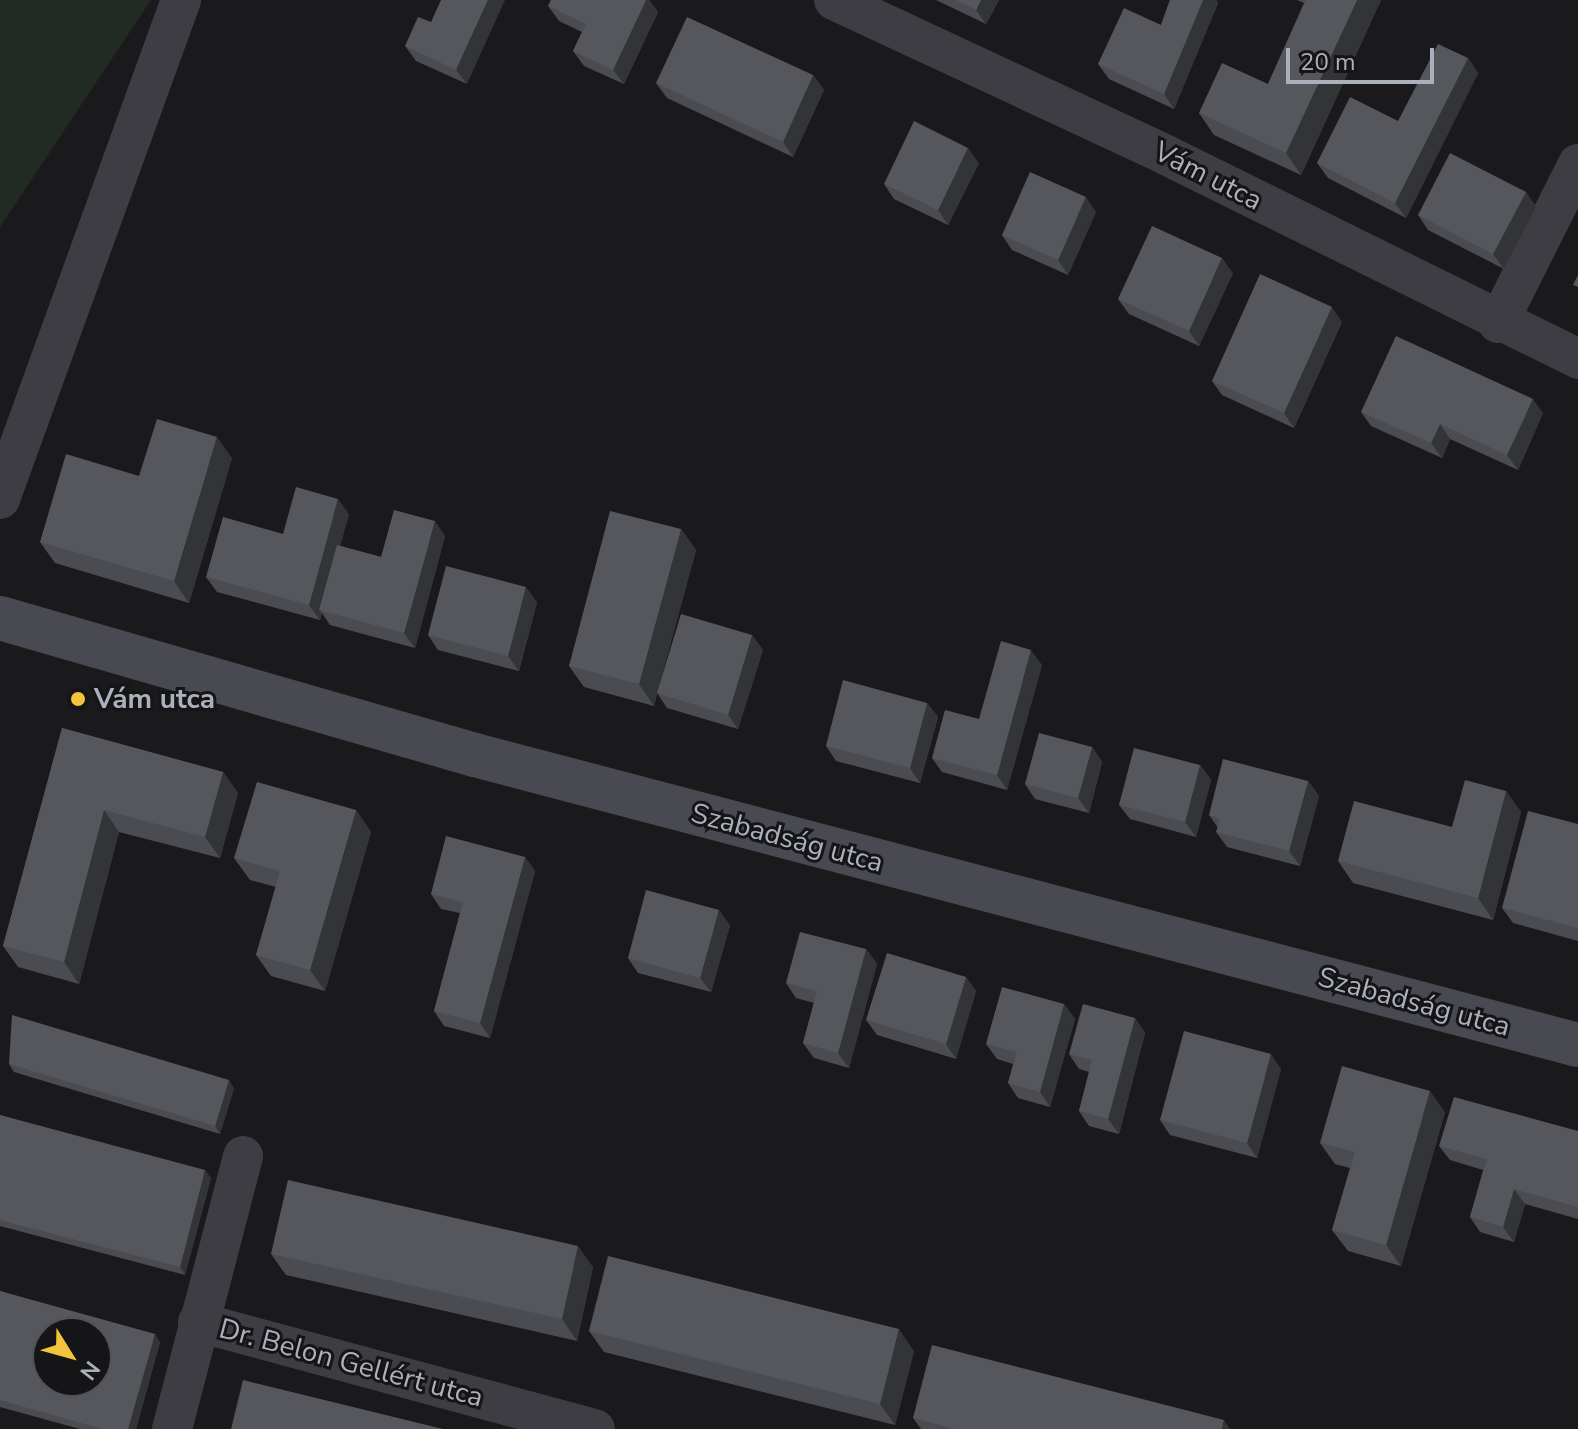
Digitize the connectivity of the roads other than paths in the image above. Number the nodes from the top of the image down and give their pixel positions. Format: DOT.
graph roads {
  1 [pos="181,0"];
  2 [pos="834,0"];
  3 [pos="1578,164"];
  4 [pos="1498,323"];
  5 [pos="1578,359"];
  6 [pos="0,499"];
  7 [pos="0,618"];
  8 [pos="1578,1045"];
  9 [pos="243,1156"];
  10 [pos="198,1322"];
  11 [pos="172,1429"];
  12 [pos="595,1429"];
  1 -- 6 [label="street"];
  2 -- 4 [label="street, Vám utca"];
  3 -- 4 [label="street"];
  4 -- 5 [label="street, Vám utca"];
  7 -- 8 [label="main road, Szabadság utca"];
  9 -- 10 [label="street"];
  10 -- 11 [label="street"];
  10 -- 12 [label="street, Dr. Belon Gellért utca"];
}
